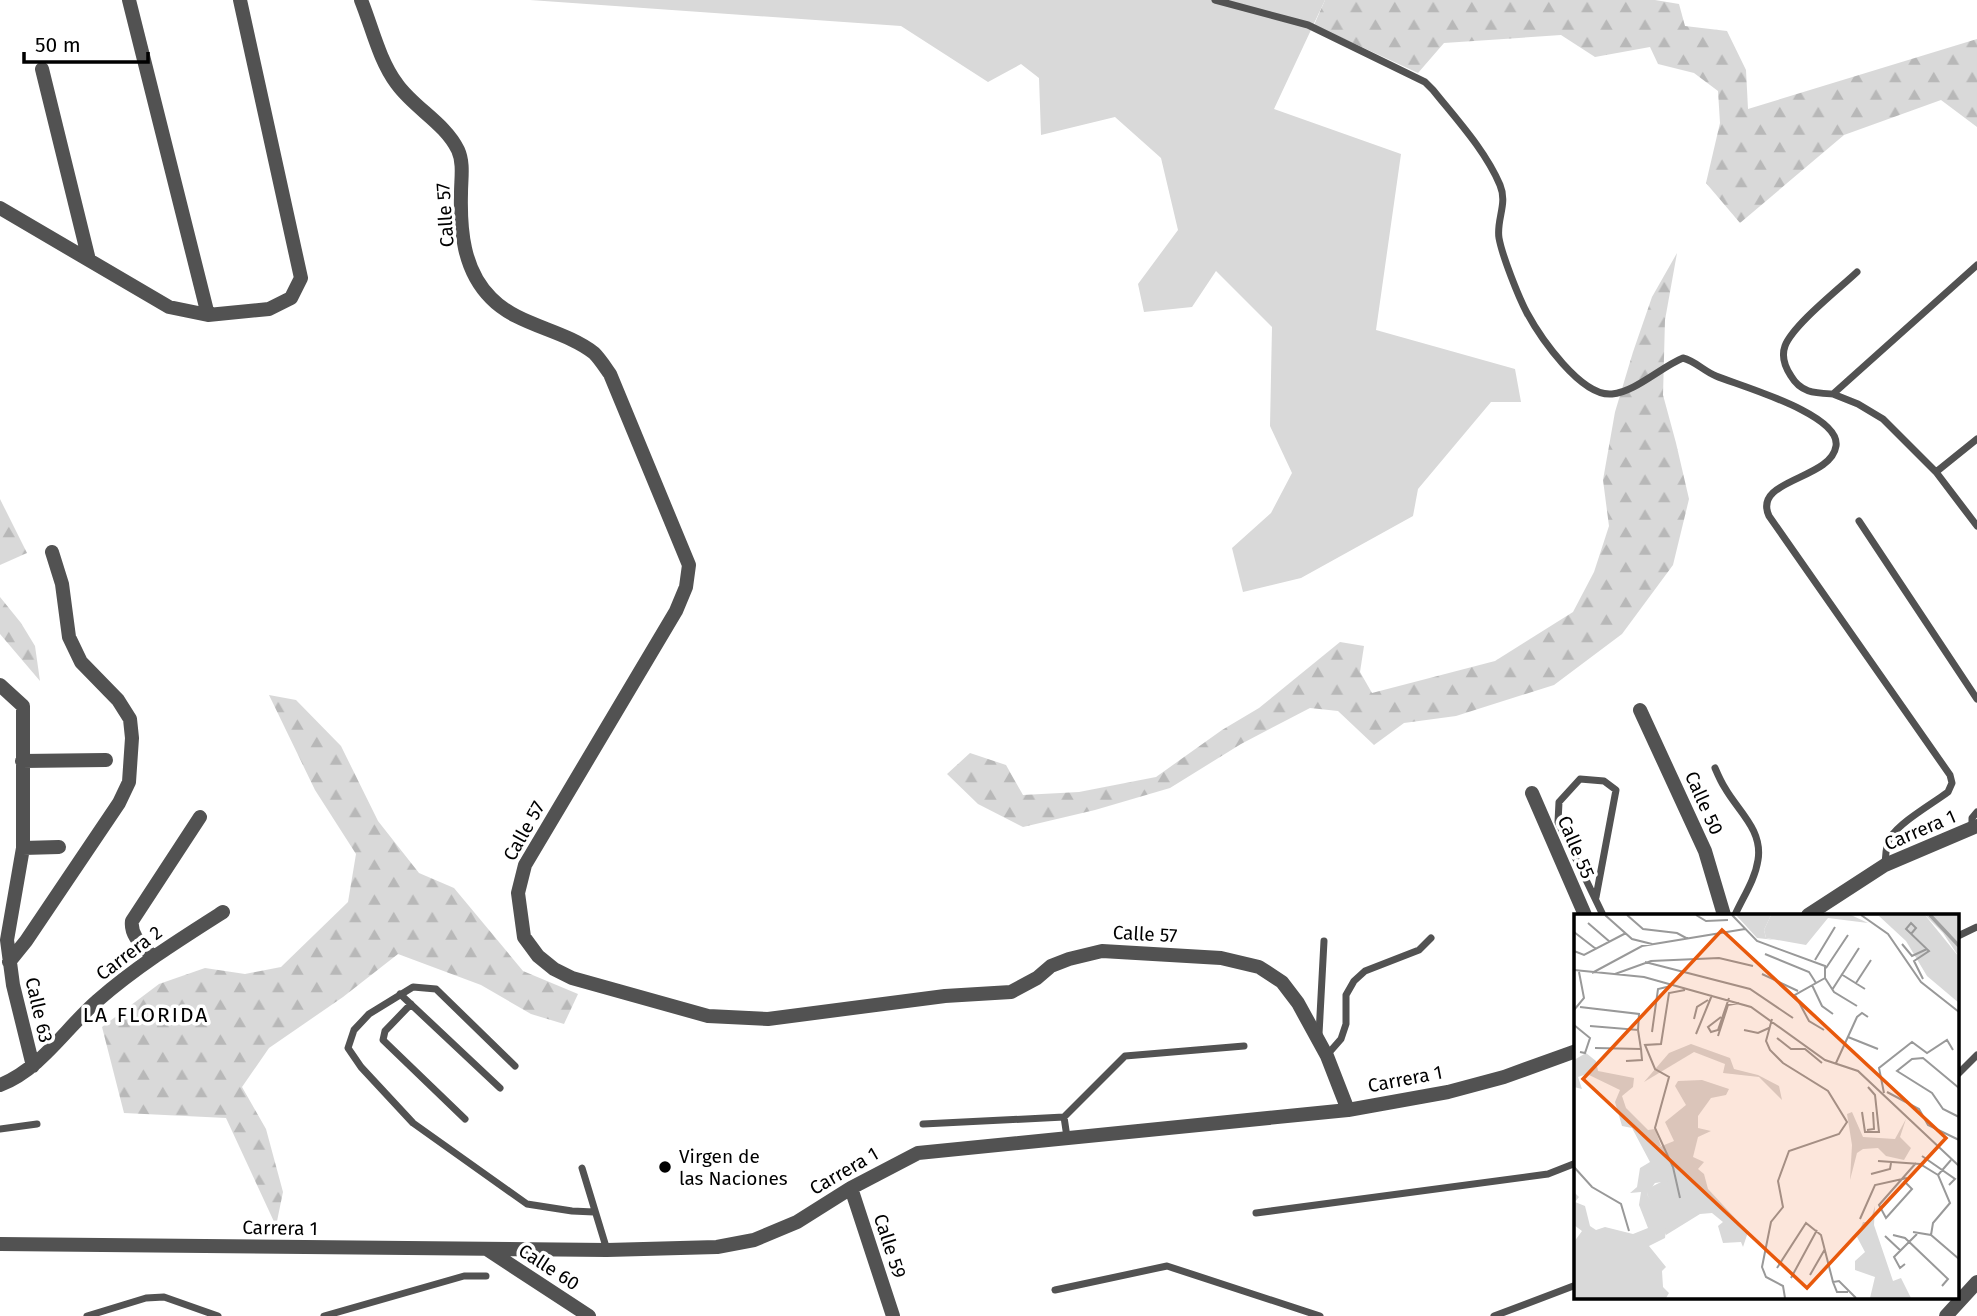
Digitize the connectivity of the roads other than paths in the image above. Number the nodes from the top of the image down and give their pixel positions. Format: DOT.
graph roads {
  1 [pos="129,0"];
  2 [pos="240,0"];
  3 [pos="361,0"];
  4 [pos="1216,0"];
  5 [pos="43,69"];
  6 [pos="0,208"];
  7 [pos="89,260"];
  8 [pos="1977,265"];
  9 [pos="1857,272"];
  10 [pos="208,315"];
  11 [pos="1833,394"];
  12 [pos="1977,439"];
  13 [pos="1936,472"];
  14 [pos="1859,521"];
  15 [pos="1977,526"];
  16 [pos="52,552"];
  17 [pos="0,685"];
  18 [pos="1977,699"];
  19 [pos="1640,709"];
  20 [pos="106,760"];
  21 [pos="22,761"];
  22 [pos="1715,768"];
  23 [pos="1532,793"];
  24 [pos="1977,813"];
  25 [pos="200,817"];
  26 [pos="1974,827"];
  27 [pos="59,847"];
  28 [pos="23,848"];
  29 [pos="1885,865"];
  30 [pos="1596,897"];
  31 [pos="223,912"];
  32 [pos="1585,914"];
  33 [pos="1603,914"];
  34 [pos="1724,914"];
  35 [pos="1735,914"];
  36 [pos="1810,914"];
  37 [pos="5,927"];
  38 [pos="1977,927"];
  39 [pos="1960,935"];
  40 [pos="1431,938"];
  41 [pos="1324,941"];
  42 [pos="153,957"];
  43 [pos="9,962"];
  44 [pos="400,994"];
  45 [pos="411,1004"];
  46 [pos="1319,1042"];
  47 [pos="1244,1046"];
  48 [pos="1574,1051"];
  49 [pos="1977,1055"];
  50 [pos="1326,1056"];
  51 [pos="33,1066"];
  52 [pos="515,1066"];
  53 [pos="1960,1072"];
  54 [pos="0,1085"];
  55 [pos="500,1088"];
  56 [pos="1348,1110"];
  57 [pos="1064,1117"];
  58 [pos="465,1119"];
  59 [pos="37,1124"];
  60 [pos="923,1124"];
  61 [pos="0,1129"];
  62 [pos="1067,1137"];
  63 [pos="1574,1164"];
  64 [pos="582,1168"];
  65 [pos="851,1188"];
  66 [pos="594,1212"];
  67 [pos="1256,1213"];
  68 [pos="0,1244"];
  69 [pos="487,1249"];
  70 [pos="607,1250"];
  71 [pos="486,1276"];
  72 [pos="1977,1282"];
  73 [pos="1574,1286"];
  74 [pos="1055,1290"];
  75 [pos="87,1316"];
  76 [pos="218,1316"];
  77 [pos="324,1316"];
  78 [pos="589,1316"];
  79 [pos="893,1316"];
  80 [pos="1320,1316"];
  81 [pos="1494,1316"];
  82 [pos="1946,1316"];
  1 -- 10 [label="street"];
  2 -- 10 [label="street"];
  3 -- 46 [label="street, Calle 57"];
  4 -- 29 [label="lane"];
  5 -- 7 [label="street"];
  6 -- 7 [label="street"];
  7 -- 10 [label="street"];
  8 -- 11 [label="lane"];
  9 -- 11 [label="lane"];
  11 -- 13 [label="lane"];
  12 -- 13 [label="lane"];
  13 -- 15 [label="lane"];
  14 -- 18 [label="lane"];
  16 -- 43 [label="street"];
  17 -- 21 [label="street, Calle 63"];
  19 -- 34 [label="street, Calle 50"];
  20 -- 21 [label="street"];
  21 -- 28 [label="street, Calle 63"];
  22 -- 35 [label="lane"];
  23 -- 32 [label="street, Calle 55"];
  24 -- 26 [label="lane"];
  25 -- 42 [label="street"];
  26 -- 29 [label="street, Carrera 1"];
  27 -- 28 [label="street"];
  28 -- 37 [label="street, Calle 63"];
  29 -- 36 [label="street, Carrera 1"];
  30 -- 30 [label="lane"];
  30 -- 33 [label="lane"];
  31 -- 42 [label="street, Carrera 2"];
  37 -- 43 [label="street, Calle 63"];
  38 -- 39 [label="lane"];
  40 -- 50 [label="lane"];
  41 -- 46 [label="lane"];
  42 -- 51 [label="street, Carrera 2"];
  43 -- 51 [label="street, Calle 63"];
  44 -- 45 [label="lane"];
  44 -- 52 [label="lane"];
  44 -- 66 [label="lane"];
  45 -- 55 [label="lane"];
  45 -- 58 [label="lane"];
  46 -- 50 [label="street, Calle 57"];
  47 -- 57 [label="lane"];
  48 -- 56 [label="street, Carrera 1"];
  49 -- 53 [label="lane"];
  50 -- 56 [label="street, Calle 57"];
  51 -- 54 [label="street, Carrera 2"];
  56 -- 62 [label="street, Carrera 1"];
  57 -- 60 [label="lane"];
  57 -- 62 [label="lane"];
  59 -- 61 [label="lane"];
  62 -- 65 [label="street, Carrera 1"];
  63 -- 67 [label="lane"];
  64 -- 66 [label="lane"];
  65 -- 70 [label="street, Carrera 1"];
  65 -- 79 [label="street, Calle 59"];
  66 -- 70 [label="lane"];
  68 -- 69 [label="street, Carrera 1"];
  69 -- 70 [label="street, Carrera 1"];
  69 -- 78 [label="street, Calle 60"];
  71 -- 77 [label="lane"];
  72 -- 82 [label="street"];
  73 -- 81 [label="lane"];
  74 -- 80 [label="lane"];
  75 -- 76 [label="lane"];
}
